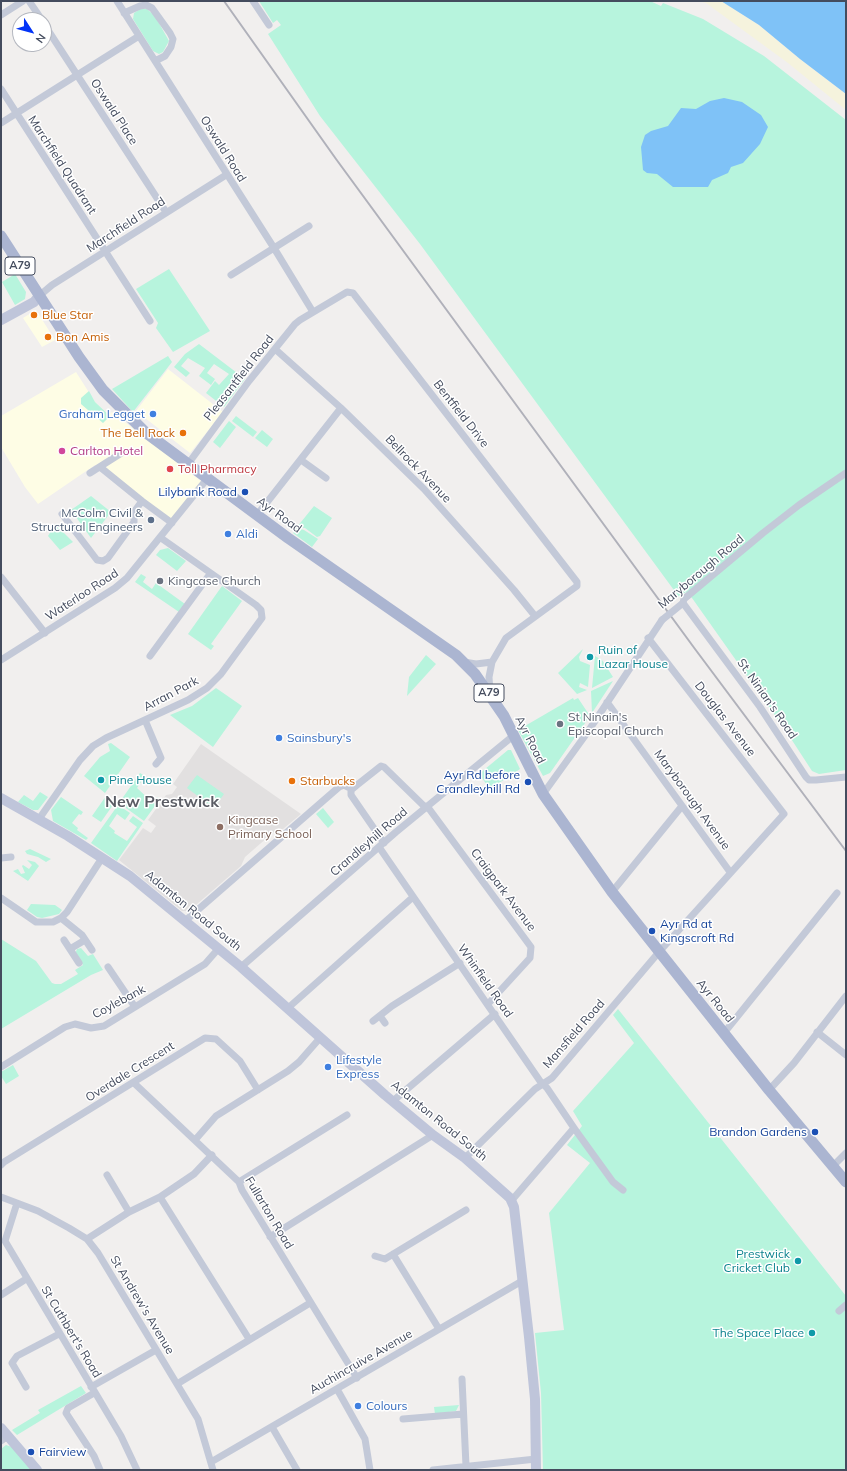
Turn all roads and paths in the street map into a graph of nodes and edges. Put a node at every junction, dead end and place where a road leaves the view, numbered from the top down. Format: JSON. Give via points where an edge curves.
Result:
{"nodes":[{"id":1,"x":23,"y":1,"type":"edge"},
{"id":2,"x":30,"y":1,"type":"edge"},
{"id":3,"x":117,"y":1,"type":"edge"},
{"id":4,"x":253,"y":1,"type":"edge"},
{"id":5,"x":37,"y":12,"type":"edge"},
{"id":6,"x":124,"y":13,"type":"junction"},
{"id":7,"x":1,"y":15,"type":"edge"},
{"id":8,"x":269,"y":25,"type":"dead end"},
{"id":9,"x":52,"y":36,"type":"edge"},
{"id":10,"x":139,"y":36,"type":"junction"},
{"id":11,"x":155,"y":61,"type":"junction"},
{"id":12,"x":77,"y":75,"type":"junction"},
{"id":13,"x":1,"y":89,"type":"edge"},
{"id":14,"x":16,"y":113,"type":"junction"},
{"id":15,"x":1,"y":123,"type":"edge"},
{"id":16,"x":226,"y":175,"type":"junction"},
{"id":17,"x":166,"y":212,"type":"junction"},
{"id":18,"x":308,"y":226,"type":"dead end"},
{"id":19,"x":1,"y":236,"type":"edge"},
{"id":20,"x":274,"y":248,"type":"junction"},
{"id":21,"x":106,"y":252,"type":"junction"},
{"id":22,"x":231,"y":275,"type":"dead end"},
{"id":23,"x":39,"y":296,"type":"junction"},
{"id":24,"x":312,"y":312,"type":"junction"},
{"id":25,"x":1,"y":320,"type":"edge"},
{"id":26,"x":150,"y":322,"type":"dead end"},
{"id":27,"x":275,"y":349,"type":"junction"},
{"id":28,"x":341,"y":408,"type":"junction"},
{"id":29,"x":123,"y":452,"type":"dead end"},
{"id":30,"x":301,"y":460,"type":"junction"},
{"id":31,"x":188,"y":464,"type":"junction"},
{"id":32,"x":100,"y":467,"type":"junction"},
{"id":33,"x":90,"y":473,"type":"dead end"},
{"id":34,"x":846,"y":473,"type":"edge"},
{"id":35,"x":326,"y":478,"type":"dead end"},
{"id":36,"x":208,"y":479,"type":"junction"},
{"id":37,"x":142,"y":501,"type":"junction"},
{"id":38,"x":62,"y":514,"type":"dead end"},
{"id":39,"x":258,"y":515,"type":"junction"},
{"id":40,"x":172,"y":523,"type":"junction"},
{"id":41,"x":161,"y":538,"type":"junction"},
{"id":42,"x":210,"y":574,"type":"junction"},
{"id":43,"x":1,"y":577,"type":"edge"},
{"id":44,"x":683,"y":603,"type":"junction"},
{"id":45,"x":535,"y":616,"type":"junction"},
{"id":46,"x":45,"y":632,"type":"junction"},
{"id":47,"x":648,"y":638,"type":"junction"},
{"id":48,"x":150,"y":656,"type":"dead end"},
{"id":49,"x":1,"y":660,"type":"edge"},
{"id":50,"x":464,"y":662,"type":"junction"},
{"id":51,"x":492,"y":662,"type":"junction"},
{"id":52,"x":490,"y":693,"type":"junction"},
{"id":53,"x":608,"y":702,"type":"junction"},
{"id":54,"x":145,"y":720,"type":"junction"},
{"id":55,"x":513,"y":736,"type":"junction"},
{"id":56,"x":156,"y":764,"type":"dead end"},
{"id":57,"x":846,"y":777,"type":"edge"},
{"id":58,"x":352,"y":789,"type":"junction"},
{"id":59,"x":543,"y":794,"type":"junction"},
{"id":60,"x":1,"y":798,"type":"edge"},
{"id":61,"x":682,"y":806,"type":"junction"},
{"id":62,"x":426,"y":807,"type":"junction"},
{"id":63,"x":784,"y":814,"type":"joint"},
{"id":64,"x":39,"y":819,"type":"junction"},
{"id":65,"x":381,"y":845,"type":"junction"},
{"id":66,"x":11,"y":857,"type":"dead end"},
{"id":67,"x":1,"y":858,"type":"edge"},
{"id":68,"x":102,"y":858,"type":"junction"},
{"id":69,"x":730,"y":872,"type":"junction"},
{"id":70,"x":612,"y":892,"type":"junction"},
{"id":71,"x":837,"y":893,"type":"dead end"},
{"id":72,"x":413,"y":897,"type":"junction"},
{"id":73,"x":1,"y":898,"type":"edge"},
{"id":74,"x":61,"y":918,"type":"junction"},
{"id":75,"x":185,"y":921,"type":"junction"},
{"id":76,"x":64,"y":940,"type":"dead end"},
{"id":77,"x":85,"y":940,"type":"junction"},
{"id":78,"x":218,"y":948,"type":"junction"},
{"id":79,"x":70,"y":949,"type":"junction"},
{"id":80,"x":92,"y":950,"type":"dead end"},
{"id":81,"x":659,"y":952,"type":"junction"},
{"id":82,"x":79,"y":963,"type":"dead end"},
{"id":83,"x":460,"y":963,"type":"junction"},
{"id":84,"x":108,"y":967,"type":"dead end"},
{"id":85,"x":241,"y":967,"type":"junction"},
{"id":86,"x":846,"y":996,"type":"edge"},
{"id":87,"x":488,"y":1004,"type":"junction"},
{"id":88,"x":135,"y":1007,"type":"junction"},
{"id":89,"x":288,"y":1008,"type":"junction"},
{"id":90,"x":495,"y":1014,"type":"junction"},
{"id":91,"x":380,"y":1016,"type":"junction"},
{"id":92,"x":372,"y":1021,"type":"dead end"},
{"id":93,"x":386,"y":1023,"type":"dead end"},
{"id":94,"x":818,"y":1032,"type":"junction"},
{"id":95,"x":724,"y":1033,"type":"junction"},
{"id":96,"x":320,"y":1038,"type":"junction"},
{"id":97,"x":846,"y":1055,"type":"edge"},
{"id":98,"x":1,"y":1067,"type":"edge"},
{"id":99,"x":134,"y":1083,"type":"junction"},
{"id":100,"x":543,"y":1084,"type":"junction"},
{"id":101,"x":258,"y":1090,"type":"junction"},
{"id":102,"x":768,"y":1090,"type":"junction"},
{"id":103,"x":393,"y":1102,"type":"junction"},
{"id":104,"x":347,"y":1115,"type":"dead end"},
{"id":105,"x":574,"y":1128,"type":"junction"},
{"id":106,"x":433,"y":1135,"type":"junction"},
{"id":107,"x":195,"y":1140,"type":"junction"},
{"id":108,"x":846,"y":1153,"type":"edge"},
{"id":109,"x":212,"y":1155,"type":"junction"},
{"id":110,"x":465,"y":1158,"type":"junction"},
{"id":111,"x":1,"y":1165,"type":"edge"},
{"id":112,"x":833,"y":1166,"type":"junction"},
{"id":113,"x":107,"y":1175,"type":"dead end"},
{"id":114,"x":239,"y":1182,"type":"junction"},
{"id":115,"x":846,"y":1182,"type":"edge"},
{"id":116,"x":623,"y":1190,"type":"dead end"},
{"id":117,"x":160,"y":1196,"type":"junction"},
{"id":118,"x":1,"y":1197,"type":"edge"},
{"id":119,"x":512,"y":1200,"type":"junction"},
{"id":120,"x":17,"y":1203,"type":"junction"},
{"id":121,"x":466,"y":1210,"type":"dead end"},
{"id":122,"x":129,"y":1212,"type":"junction"},
{"id":123,"x":270,"y":1237,"type":"junction"},
{"id":124,"x":87,"y":1240,"type":"junction"},
{"id":125,"x":393,"y":1254,"type":"junction"},
{"id":126,"x":375,"y":1256,"type":"dead end"},
{"id":127,"x":26,"y":1279,"type":"junction"},
{"id":128,"x":522,"y":1281,"type":"junction"},
{"id":129,"x":1,"y":1295,"type":"edge"},
{"id":130,"x":310,"y":1302,"type":"junction"},
{"id":131,"x":846,"y":1306,"type":"edge"},
{"id":132,"x":840,"y":1311,"type":"dead end"},
{"id":133,"x":439,"y":1329,"type":"junction"},
{"id":134,"x":59,"y":1334,"type":"junction"},
{"id":135,"x":249,"y":1339,"type":"junction"},
{"id":136,"x":156,"y":1350,"type":"junction"},
{"id":137,"x":357,"y":1378,"type":"junction"},
{"id":138,"x":462,"y":1379,"type":"dead end"},
{"id":139,"x":176,"y":1384,"type":"junction"},
{"id":140,"x":26,"y":1387,"type":"dead end"},
{"id":141,"x":337,"y":1389,"type":"junction"},
{"id":142,"x":93,"y":1390,"type":"junction"},
{"id":143,"x":463,"y":1414,"type":"junction"},
{"id":144,"x":403,"y":1419,"type":"dead end"},
{"id":145,"x":272,"y":1427,"type":"junction"},
{"id":146,"x":1,"y":1428,"type":"edge"},
{"id":147,"x":5,"y":1439,"type":"edge"},
{"id":148,"x":536,"y":1459,"type":"junction"},
{"id":149,"x":212,"y":1466,"type":"edge"},
{"id":150,"x":466,"y":1466,"type":"junction"},
{"id":151,"x":37,"y":1470,"type":"edge"},
{"id":152,"x":100,"y":1470,"type":"edge"},
{"id":153,"x":137,"y":1470,"type":"edge"},
{"id":154,"x":297,"y":1470,"type":"edge"},
{"id":155,"x":370,"y":1470,"type":"edge"},
{"id":156,"x":433,"y":1470,"type":"edge"},
{"id":157,"x":536,"y":1470,"type":"edge"}],
"edges":[{"from":1,"to":7,"type":"street"},
{"from":2,"to":5,"type":"street"},
{"from":3,"to":6,"type":"street","name":"Oswald Road"},
{"from":4,"to":8,"type":"street"},
{"from":6,"to":10,"type":"street","name":"Oswald Road"},
{"from":6,"to":11,"type":"street","via":[[146,5],[152,8],[170,33],[173,39],[171,47],[164,56]]},
{"from":9,"to":12,"type":"street","name":"Oswald Place"},
{"from":10,"to":11,"type":"street","name":"Oswald Road"},
{"from":10,"to":12,"type":"street"},
{"from":11,"to":16,"type":"street","name":"Oswald Road"},
{"from":12,"to":14,"type":"street"},
{"from":12,"to":17,"type":"street","name":"Oswald Place"},
{"from":13,"to":14,"type":"street","name":"Marchfield Quadrant"},
{"from":14,"to":15,"type":"street"},
{"from":14,"to":21,"type":"street","name":"Marchfield Quadrant"},
{"from":16,"to":17,"type":"street","name":"Marchfield Road"},
{"from":16,"to":20,"type":"street","name":"Oswald Road"},
{"from":17,"to":21,"type":"street","name":"Marchfield Road"},
{"from":18,"to":20,"type":"street"},
{"from":19,"to":23,"type":"main road","number":"A79"},
{"from":20,"to":22,"type":"street"},
{"from":20,"to":24,"type":"street","name":"Oswald Road"},
{"from":21,"to":23,"type":"street","name":"Marchfield Road","via":[[52,285]]},
{"from":21,"to":26,"type":"street","name":"Marchfield Quadrant"},
{"from":23,"to":25,"type":"street","via":[[34,302]]},
{"from":23,"to":31,"type":"main road","name":"Ayr Road","number":"A79","via":[[103,390],[145,432]]},
{"from":24,"to":27,"type":"street","name":"Pleasantfield Road","via":[[294,324]]},
{"from":24,"to":45,"type":"street","name":"Bentfield Drive","via":[[347,292],[353,293],[577,582],[577,586]]},
{"from":27,"to":28,"type":"street","name":"Bellrock Avenue"},
{"from":27,"to":31,"type":"street","name":"Pleasantfield Road","via":[[249,380]]},
{"from":28,"to":30,"type":"street"},
{"from":28,"to":45,"type":"street","name":"Bellrock Avenue","via":[[424,489]]},
{"from":29,"to":32,"type":"street"},
{"from":30,"to":35,"type":"street"},
{"from":30,"to":39,"type":"street"},
{"from":31,"to":36,"type":"main road","name":"Ayr Road","number":"A79"},
{"from":32,"to":33,"type":"street"},
{"from":32,"to":37,"type":"street"},
{"from":34,"to":44,"type":"street","name":"Maryborough Road","via":[[799,505],[684,599]]},
{"from":36,"to":39,"type":"main road","name":"Ayr Road","number":"A79"},
{"from":36,"to":40,"type":"street","name":"Waterloo Road"},
{"from":37,"to":38,"type":"street","via":[[134,512],[134,522],[108,558],[103,561],[97,560]]},
{"from":37,"to":40,"type":"street"},
{"from":39,"to":50,"type":"main road","name":"Ayr Road","number":"A79"},
{"from":40,"to":41,"type":"street","name":"Waterloo Road"},
{"from":41,"to":42,"type":"street","name":"Arran Park"},
{"from":41,"to":46,"type":"street","name":"Waterloo Road","via":[[127,578],[115,588]]},
{"from":42,"to":48,"type":"street"},
{"from":42,"to":54,"type":"street","name":"Arran Park","via":[[256,605],[261,610],[262,618],[221,674],[207,688]]},
{"from":43,"to":46,"type":"street"},
{"from":44,"to":47,"type":"street","name":"Maryborough Road","bridge":true,"via":[[662,620]]},
{"from":44,"to":57,"type":"street","name":"St. Ninian's Road","via":[[760,707],[806,777],[810,780]]},
{"from":45,"to":51,"type":"street","via":[[506,638]]},
{"from":46,"to":49,"type":"street","name":"Waterloo Road"},
{"from":47,"to":53,"type":"street","name":"Maryborough Road"},
{"from":47,"to":63,"type":"street","name":"Douglas Avenue"},
{"from":50,"to":51,"type":"street"},
{"from":50,"to":52,"type":"main road","name":"Ayr Road","number":"A79"},
{"from":51,"to":52,"type":"street"},
{"from":52,"to":55,"type":"main road","name":"Ayr Road","number":"A79"},
{"from":53,"to":59,"type":"street","name":"Maryborough Road"},
{"from":53,"to":61,"type":"street","name":"Maryborough Avenue"},
{"from":54,"to":56,"type":"street","via":[[161,758]]},
{"from":54,"to":64,"type":"street","name":"Arran Park","via":[[93,746],[80,760]]},
{"from":55,"to":59,"type":"main road","name":"Ayr Road","number":"A79"},
{"from":55,"to":62,"type":"street","name":"Crandleyhill Road"},
{"from":58,"to":62,"type":"street","name":"Craigpark Avenue","via":[[377,769],[384,767]]},
{"from":58,"to":65,"type":"street","name":"Whinfield Road","via":[[351,795]]},
{"from":58,"to":75,"type":"street","via":[[344,785],[339,787]]},
{"from":59,"to":70,"type":"main road","name":"Ayr Road","number":"A79"},
{"from":60,"to":64,"type":"street","name":"Adamton Road South"},
{"from":61,"to":69,"type":"street","name":"Maryborough Avenue"},
{"from":61,"to":70,"type":"street"},
{"from":62,"to":65,"type":"street","name":"Crandleyhill Road"},
{"from":62,"to":87,"type":"street","name":"Craigpark Avenue","via":[[531,947],[530,958]]},
{"from":63,"to":69,"type":"street","name":"Mansfield Road"},
{"from":64,"to":68,"type":"street","name":"Adamton Road South"},
{"from":65,"to":72,"type":"street","name":"Whinfield Road"},
{"from":65,"to":85,"type":"street","name":"Crandleyhill Road"},
{"from":66,"to":67,"type":"street"},
{"from":68,"to":74,"type":"street"},
{"from":68,"to":75,"type":"street","name":"Adamton Road South","via":[[130,876]]},
{"from":69,"to":81,"type":"street","name":"Mansfield Road"},
{"from":70,"to":81,"type":"main road","name":"Ayr Road","number":"A79"},
{"from":71,"to":95,"type":"street"},
{"from":72,"to":83,"type":"street","name":"Whinfield Road"},
{"from":72,"to":89,"type":"street"},
{"from":73,"to":74,"type":"street","via":[[36,922],[47,923]]},
{"from":74,"to":77,"type":"street"},
{"from":75,"to":78,"type":"street","name":"Adamton Road South"},
{"from":76,"to":79,"type":"street"},
{"from":77,"to":79,"type":"street"},
{"from":77,"to":80,"type":"street"},
{"from":78,"to":85,"type":"street","name":"Adamton Road South"},
{"from":78,"to":88,"type":"street","name":"Coylebank","via":[[205,964]]},
{"from":79,"to":82,"type":"street"},
{"from":81,"to":95,"type":"main road","name":"Ayr Road","number":"A79"},
{"from":81,"to":100,"type":"street","name":"Mansfield Road","via":[[552,1078]]},
{"from":83,"to":87,"type":"street","name":"Whinfield Road"},
{"from":83,"to":91,"type":"street"},
{"from":84,"to":88,"type":"street"},
{"from":85,"to":89,"type":"street","name":"Adamton Road South"},
{"from":86,"to":94,"type":"street"},
{"from":87,"to":90,"type":"street","name":"Whinfield Road"},
{"from":88,"to":98,"type":"street","name":"Coylebank","via":[[100,1028],[75,1024],[65,1027]]},
{"from":89,"to":96,"type":"street","name":"Adamton Road South"},
{"from":90,"to":100,"type":"street","name":"Whinfield Road"},
{"from":90,"to":103,"type":"street"},
{"from":91,"to":92,"type":"street"},
{"from":91,"to":93,"type":"street"},
{"from":94,"to":97,"type":"street"},
{"from":94,"to":102,"type":"street","via":[[794,1063]]},
{"from":95,"to":102,"type":"main road","name":"Ayr Road","number":"A79"},
{"from":96,"to":101,"type":"street","via":[[299,1062]]},
{"from":96,"to":103,"type":"street","name":"Adamton Road South"},
{"from":99,"to":101,"type":"street","name":"Overdale Crescent","via":[[205,1038],[211,1038],[216,1039],[240,1061]]},
{"from":99,"to":107,"type":"street","name":"Fullarton Road"},
{"from":99,"to":111,"type":"street","name":"Overdale Crescent"},
{"from":100,"to":105,"type":"street","name":"Whinfield Road"},
{"from":100,"to":110,"type":"street","name":"Mansfield Road"},
{"from":101,"to":107,"type":"street","via":[[216,1116]]},
{"from":102,"to":112,"type":"main road","name":"Ayr Road","number":"A79"},
{"from":103,"to":106,"type":"street","name":"Adamton Road South"},
{"from":104,"to":114,"type":"street"},
{"from":105,"to":116,"type":"street","name":"Whinfield Road","via":[[613,1182]]},
{"from":105,"to":119,"type":"street"},
{"from":106,"to":110,"type":"street","name":"Adamton Road South"},
{"from":106,"to":123,"type":"street"},
{"from":107,"to":109,"type":"street","name":"Fullarton Road"},
{"from":108,"to":112,"type":"street"},
{"from":109,"to":114,"type":"street","name":"Fullarton Road"},
{"from":109,"to":117,"type":"street","via":[[194,1174]]},
{"from":110,"to":119,"type":"street","name":"Adamton Road South"},
{"from":112,"to":115,"type":"main road","name":"Ayr Road","number":"A79"},
{"from":113,"to":122,"type":"street"},
{"from":114,"to":123,"type":"street","name":"Fullarton Road"},
{"from":117,"to":122,"type":"street"},
{"from":117,"to":135,"type":"street"},
{"from":118,"to":120,"type":"street","name":"St Andrew's Avenue"},
{"from":119,"to":128,"type":"street"},
{"from":120,"to":124,"type":"street","name":"St Andrew's Avenue","via":[[45,1215]]},
{"from":120,"to":127,"type":"street","name":"St Cuthbert's Road","via":[[5,1241]]},
{"from":121,"to":125,"type":"street"},
{"from":122,"to":124,"type":"street"},
{"from":123,"to":130,"type":"street","name":"Fullarton Road"},
{"from":124,"to":136,"type":"street","name":"St Andrew's Avenue","via":[[98,1253]]},
{"from":125,"to":126,"type":"street","via":[[385,1259]]},
{"from":125,"to":133,"type":"street"},
{"from":127,"to":129,"type":"street"},
{"from":127,"to":134,"type":"street","name":"St Cuthbert's Road"},
{"from":128,"to":133,"type":"street","name":"Auchincruive Avenue"},
{"from":128,"to":148,"type":"street","via":[[535,1399]]},
{"from":130,"to":135,"type":"street"},
{"from":130,"to":137,"type":"street","name":"Fullarton Road"},
{"from":131,"to":132,"type":"street"},
{"from":133,"to":137,"type":"street","name":"Auchincruive Avenue"},
{"from":134,"to":140,"type":"street","via":[[17,1356],[12,1363]]},
{"from":134,"to":142,"type":"street","name":"St Cuthbert's Road"},
{"from":135,"to":139,"type":"street"},
{"from":136,"to":139,"type":"street","name":"St Andrew's Avenue"},
{"from":136,"to":142,"type":"street"},
{"from":137,"to":141,"type":"street","name":"Auchincruive Avenue"},
{"from":138,"to":143,"type":"street"},
{"from":139,"to":149,"type":"street","name":"St Andrew's Avenue","via":[[198,1420]]},
{"from":141,"to":145,"type":"street","name":"Auchincruive Avenue"},
{"from":141,"to":155,"type":"street","via":[[365,1439]]},
{"from":142,"to":152,"type":"street","via":[[68,1408],[66,1413],[94,1456]]},
{"from":142,"to":153,"type":"street","name":"St Cuthbert's Road","via":[[121,1436]]},
{"from":143,"to":144,"type":"street"},
{"from":143,"to":150,"type":"street"},
{"from":145,"to":149,"type":"street","name":"Auchincruive Avenue"},
{"from":145,"to":154,"type":"street"},
{"from":146,"to":147,"type":"street"},
{"from":147,"to":151,"type":"street"},
{"from":148,"to":150,"type":"street"},
{"from":148,"to":157,"type":"street"},
{"from":150,"to":156,"type":"street"}]}
